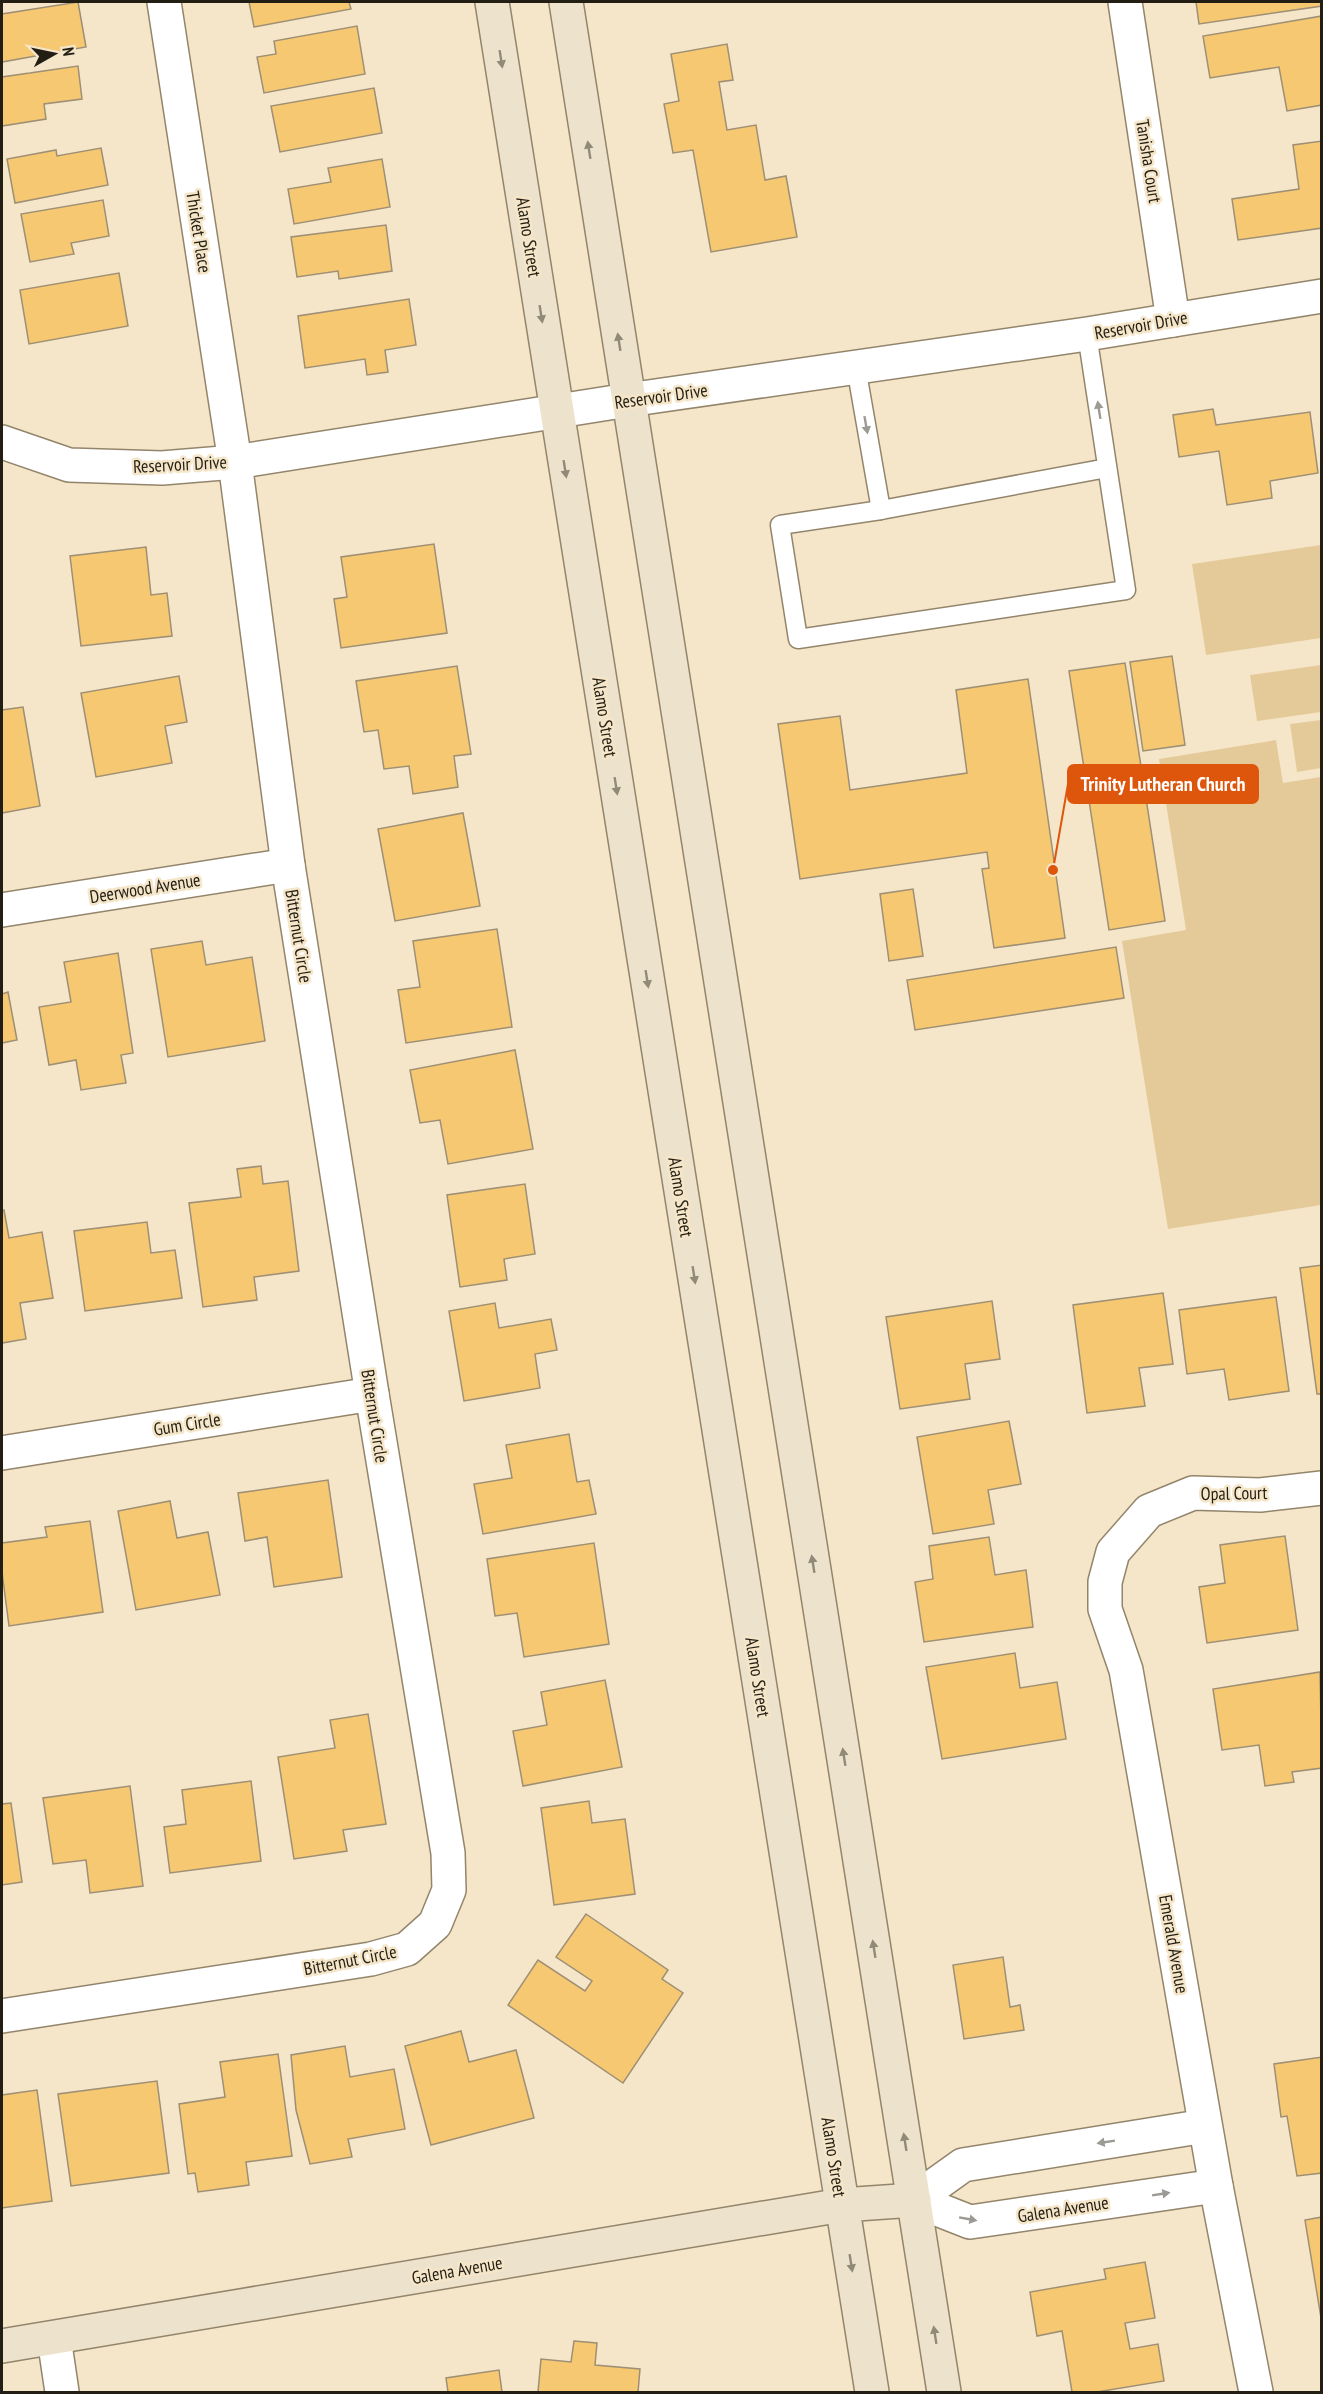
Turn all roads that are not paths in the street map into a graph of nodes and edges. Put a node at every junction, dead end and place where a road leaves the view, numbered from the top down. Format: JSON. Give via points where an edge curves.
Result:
{"nodes":[{"id":1,"x":164,"y":2,"type":"edge"},
{"id":2,"x":492,"y":2,"type":"edge"},
{"id":3,"x":566,"y":2,"type":"edge"},
{"id":4,"x":1125,"y":2,"type":"edge"},
{"id":5,"x":1322,"y":296,"type":"edge"},
{"id":6,"x":1173,"y":320,"type":"junction"},
{"id":7,"x":1087,"y":334,"type":"junction"},
{"id":8,"x":856,"y":367,"type":"junction"},
{"id":9,"x":628,"y":400,"type":"junction"},
{"id":10,"x":556,"y":411,"type":"junction"},
{"id":11,"x":2,"y":441,"type":"edge"},
{"id":12,"x":235,"y":462,"type":"junction"},
{"id":13,"x":1107,"y":468,"type":"junction"},
{"id":14,"x":881,"y":510,"type":"junction"},
{"id":15,"x":288,"y":865,"type":"junction"},
{"id":16,"x":2,"y":910,"type":"edge"},
{"id":17,"x":372,"y":1394,"type":"junction"},
{"id":18,"x":2,"y":1453,"type":"edge"},
{"id":19,"x":1322,"y":1488,"type":"edge"},
{"id":20,"x":1149,"y":1511,"type":"joint"},
{"id":21,"x":2,"y":2016,"type":"edge"},
{"id":22,"x":1205,"y":2126,"type":"junction"},
{"id":23,"x":1216,"y":2186,"type":"junction"},
{"id":24,"x":914,"y":2200,"type":"junction"},
{"id":25,"x":842,"y":2205,"type":"junction"},
{"id":26,"x":54,"y":2338,"type":"junction"},
{"id":27,"x":2,"y":2346,"type":"edge"},
{"id":28,"x":62,"y":2392,"type":"edge"},
{"id":29,"x":872,"y":2392,"type":"edge"},
{"id":30,"x":944,"y":2392,"type":"edge"},
{"id":31,"x":1256,"y":2392,"type":"edge"}],
"edges":[{"from":1,"to":12,"type":"street","name":"Thicket Place"},
{"from":2,"to":10,"type":"main road","name":"Alamo Street","one_way":true},
{"from":9,"to":3,"type":"main road","one_way":true},
{"from":4,"to":6,"type":"street","name":"Tanisha Court"},
{"from":5,"to":6,"type":"street","name":"Reservoir Drive"},
{"from":6,"to":7,"type":"street","name":"Reservoir Drive"},
{"from":7,"to":8,"type":"street","name":"Reservoir Drive"},
{"from":13,"to":7,"type":"lane","one_way":true},
{"from":8,"to":9,"type":"street","name":"Reservoir Drive"},
{"from":8,"to":14,"type":"lane","one_way":true},
{"from":9,"to":10,"type":"street","name":"Reservoir Drive"},
{"from":24,"to":9,"type":"main road","one_way":true},
{"from":10,"to":12,"type":"street","name":"Reservoir Drive"},
{"from":10,"to":25,"type":"main road","name":"Alamo Street","one_way":true},
{"from":11,"to":12,"type":"street","name":"Reservoir Drive","via":[[69,465],[162,468]]},
{"from":12,"to":15,"type":"street","name":"Bitternut Circle"},
{"from":13,"to":14,"type":"lane"},
{"from":13,"to":14,"type":"lane","via":[[1126,590],[798,639],[780,525]]},
{"from":15,"to":16,"type":"street","name":"Deerwood Avenue"},
{"from":15,"to":17,"type":"street","name":"Bitternut Circle"},
{"from":17,"to":18,"type":"street","name":"Gum Circle"},
{"from":17,"to":21,"type":"street","name":"Bitternut Circle","via":[[448,1853],[450,1890],[435,1924],[407,1949],[371,1959]]},
{"from":19,"to":20,"type":"street","name":"Opal Court","via":[[1260,1495],[1193,1493]]},
{"from":20,"to":22,"type":"street","name":"Emerald Avenue","via":[[1113,1552],[1105,1582],[1105,1609],[1126,1670]]},
{"from":22,"to":23,"type":"street","name":"Emerald Avenue"},
{"from":22,"to":24,"type":"street","one_way":true,"via":[[963,2165]]},
{"from":24,"to":23,"type":"street","name":"Galena Avenue","one_way":true,"via":[[970,2222]]},
{"from":23,"to":31,"type":"street","name":"Emerald Avenue"},
{"from":24,"to":25,"type":"main road","name":"Galena Avenue"},
{"from":30,"to":24,"type":"main road","one_way":true},
{"from":25,"to":26,"type":"main road","name":"Galena Avenue"},
{"from":25,"to":29,"type":"main road","name":"Alamo Street","one_way":true},
{"from":26,"to":27,"type":"main road","name":"Galena Avenue"},
{"from":26,"to":28,"type":"street"}]}
